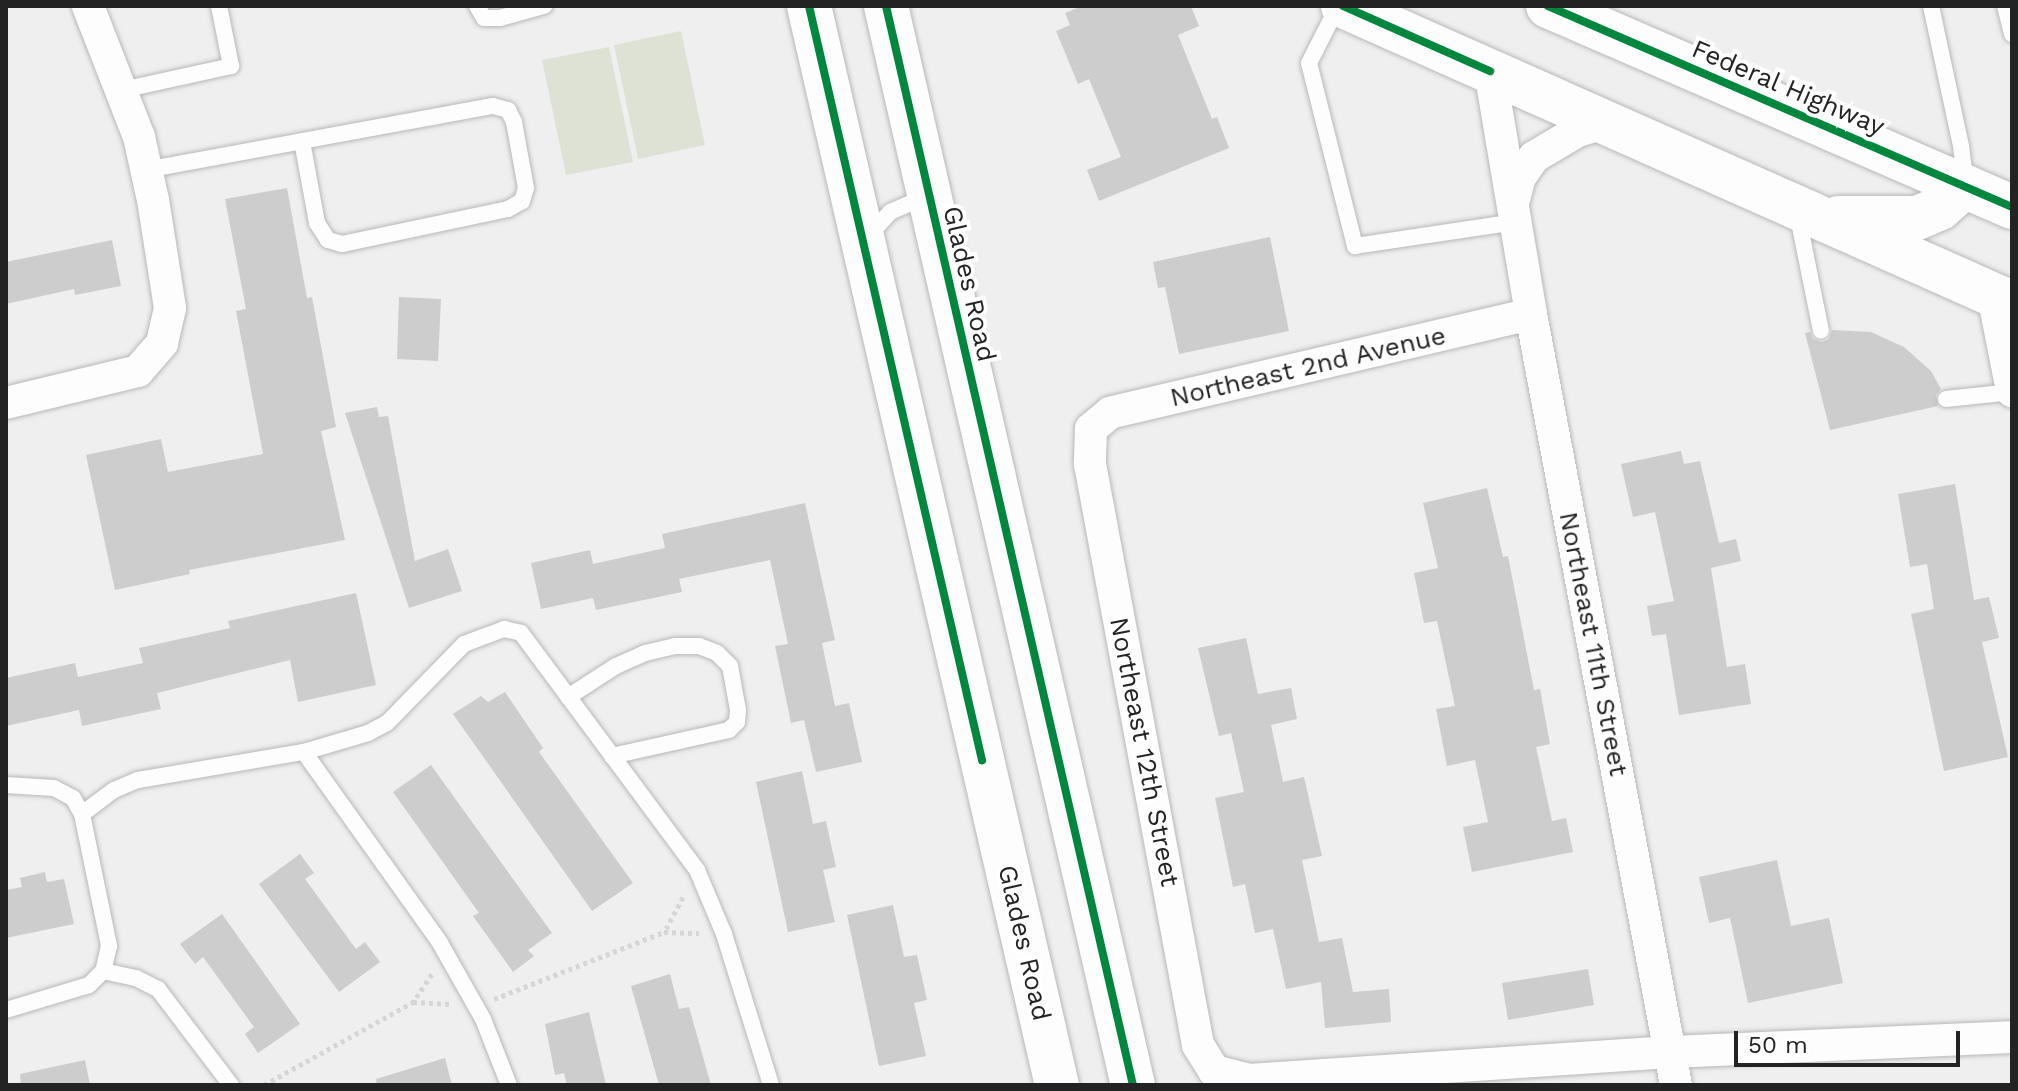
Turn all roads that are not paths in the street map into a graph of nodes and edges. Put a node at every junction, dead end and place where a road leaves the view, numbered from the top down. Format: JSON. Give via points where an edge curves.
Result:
{"nodes":[{"id":1,"x":88,"y":6,"type":"edge"},
{"id":2,"x":219,"y":6,"type":"edge"},
{"id":3,"x":477,"y":6,"type":"edge"},
{"id":4,"x":544,"y":6,"type":"edge"},
{"id":5,"x":809,"y":6,"type":"edge"},
{"id":6,"x":886,"y":6,"type":"edge"},
{"id":7,"x":1340,"y":6,"type":"edge"},
{"id":8,"x":1548,"y":6,"type":"edge"},
{"id":9,"x":1931,"y":6,"type":"edge"},
{"id":10,"x":2005,"y":6,"type":"edge"},
{"id":11,"x":2012,"y":34,"type":"edge"},
{"id":12,"x":1490,"y":71,"type":"junction"},
{"id":13,"x":122,"y":90,"type":"junction"},
{"id":14,"x":1607,"y":122,"type":"junction"},
{"id":15,"x":302,"y":141,"type":"junction"},
{"id":16,"x":146,"y":170,"type":"junction"},
{"id":17,"x":1965,"y":186,"type":"junction"},
{"id":18,"x":928,"y":195,"type":"junction"},
{"id":19,"x":2012,"y":207,"type":"edge"},
{"id":20,"x":1514,"y":212,"type":"junction"},
{"id":21,"x":1809,"y":213,"type":"junction"},
{"id":22,"x":863,"y":243,"type":"junction"},
{"id":23,"x":2006,"y":294,"type":"edge"},
{"id":24,"x":1531,"y":314,"type":"junction"},
{"id":25,"x":1821,"y":331,"type":"dead end"},
{"id":26,"x":2012,"y":392,"type":"edge"},
{"id":27,"x":1946,"y":399,"type":"dead end"},
{"id":28,"x":6,"y":403,"type":"edge"},
{"id":29,"x":1091,"y":429,"type":"joint"},
{"id":30,"x":568,"y":697,"type":"junction"},
{"id":31,"x":304,"y":752,"type":"junction"},
{"id":32,"x":612,"y":756,"type":"junction"},
{"id":33,"x":6,"y":785,"type":"edge"},
{"id":34,"x":82,"y":814,"type":"junction"},
{"id":35,"x":103,"y":971,"type":"junction"},
{"id":36,"x":6,"y":1010,"type":"edge"},
{"id":37,"x":2012,"y":1037,"type":"edge"},
{"id":38,"x":1670,"y":1052,"type":"junction"},
{"id":39,"x":231,"y":1085,"type":"edge"},
{"id":40,"x":509,"y":1085,"type":"edge"},
{"id":41,"x":771,"y":1085,"type":"edge"},
{"id":42,"x":1057,"y":1085,"type":"edge"},
{"id":43,"x":1133,"y":1085,"type":"edge"},
{"id":44,"x":1676,"y":1085,"type":"edge"}],
"edges":[{"from":1,"to":13,"type":"street"},
{"from":2,"to":13,"type":"lane","via":[[231,66]]},
{"from":3,"to":4,"type":"lane","via":[[484,18]]},
{"from":5,"to":22,"type":"main road","name":"Glades Road"},
{"from":6,"to":18,"type":"main road","name":"Glades Road"},
{"from":7,"to":12,"type":"main road"},
{"from":7,"to":20,"type":"lane","via":[[1309,63],[1355,246]]},
{"from":8,"to":17,"type":"main road","name":"Federal Highway"},
{"from":9,"to":17,"type":"lane"},
{"from":10,"to":11,"type":"lane"},
{"from":12,"to":14,"type":"main road"},
{"from":12,"to":20,"type":"street","name":"Northeast 11th Street"},
{"from":13,"to":16,"type":"street"},
{"from":14,"to":20,"type":"street","via":[[1578,131],[1534,157],[1520,177]]},
{"from":14,"to":21,"type":"main road"},
{"from":15,"to":15,"type":"lane","via":[[317,223],[328,240],[342,244],[508,209],[522,201],[526,188],[514,122],[508,110],[493,106]]},
{"from":15,"to":16,"type":"lane"},
{"from":16,"to":28,"type":"street","via":[[170,308],[162,343],[138,371]]},
{"from":17,"to":19,"type":"main road","name":"Federal Highway"},
{"from":17,"to":21,"type":"main road","via":[[1940,208],[1917,218]]},
{"from":18,"to":22,"type":"lane","via":[[890,212]]},
{"from":18,"to":43,"type":"main road","name":"Glades Road"},
{"from":20,"to":24,"type":"street","name":"Northeast 11th Street"},
{"from":21,"to":23,"type":"main road"},
{"from":21,"to":25,"type":"lane"},
{"from":22,"to":42,"type":"main road","name":"Glades Road"},
{"from":23,"to":26,"type":"street"},
{"from":24,"to":29,"type":"street","name":"Northeast 2nd Avenue","via":[[1110,413]]},
{"from":24,"to":38,"type":"street","name":"Northeast 11th Street"},
{"from":26,"to":27,"type":"lane"},
{"from":29,"to":38,"type":"street","name":"Northeast 12th Street","via":[[1090,464],[1198,1045],[1214,1071],[1249,1080]]},
{"from":30,"to":31,"type":"lane","via":[[521,633],[504,629],[464,644],[387,723],[334,746]]},
{"from":30,"to":32,"type":"lane"},
{"from":30,"to":32,"type":"lane","via":[[616,666],[675,646],[699,646],[730,666],[738,710],[737,722],[729,730]]},
{"from":31,"to":34,"type":"lane","via":[[138,780]]},
{"from":31,"to":40,"type":"lane","via":[[446,954],[476,1006]]},
{"from":32,"to":41,"type":"lane","via":[[697,870],[724,934]]},
{"from":33,"to":34,"type":"lane","via":[[54,788],[73,798]]},
{"from":34,"to":35,"type":"lane","via":[[109,946]]},
{"from":35,"to":36,"type":"lane","via":[[89,985]]},
{"from":35,"to":39,"type":"lane","via":[[158,989]]},
{"from":37,"to":38,"type":"street"},
{"from":38,"to":44,"type":"street","name":"Northeast 11th Street"}]}
